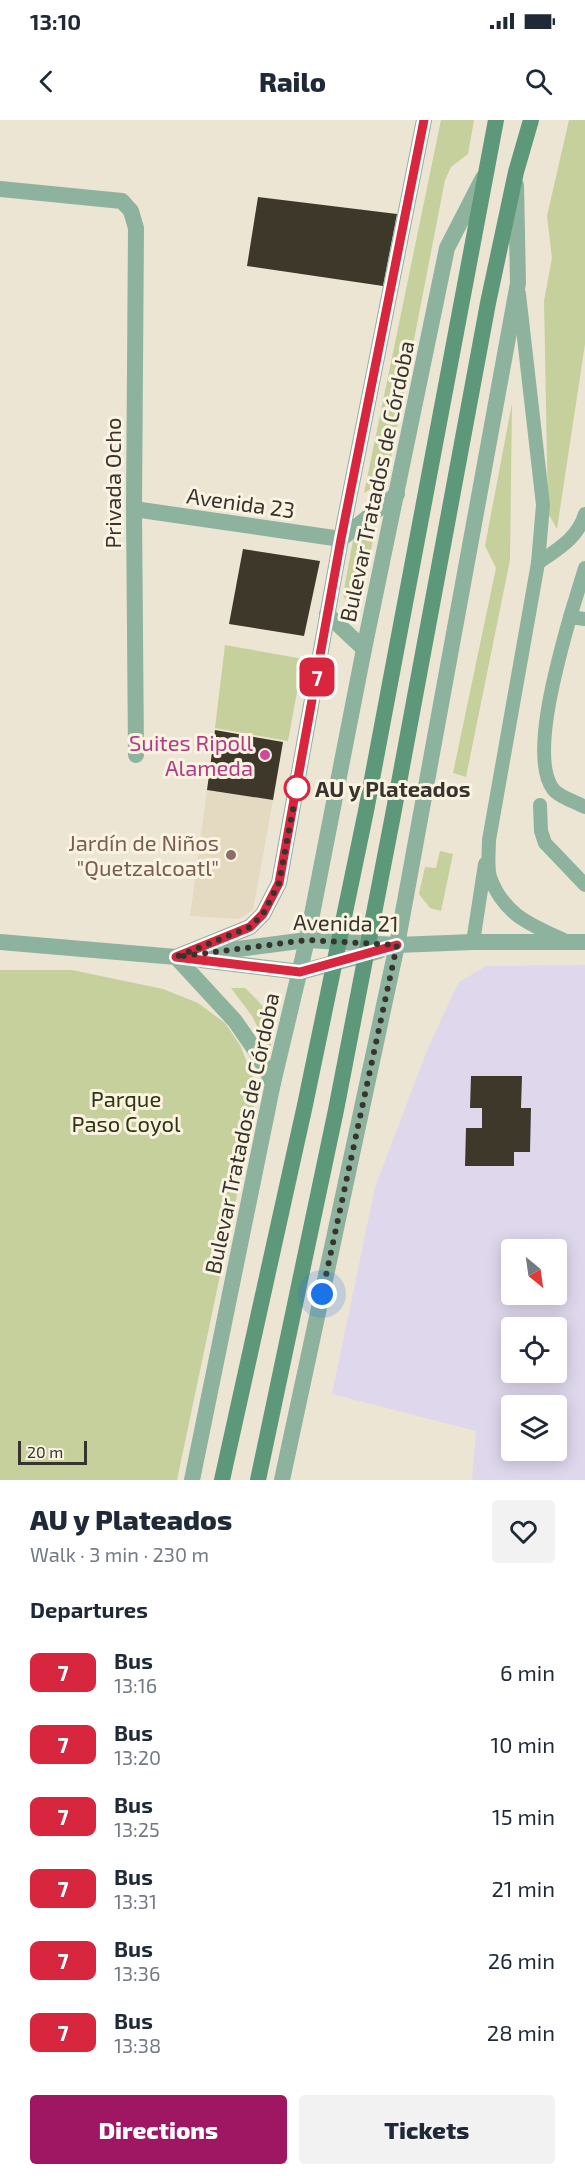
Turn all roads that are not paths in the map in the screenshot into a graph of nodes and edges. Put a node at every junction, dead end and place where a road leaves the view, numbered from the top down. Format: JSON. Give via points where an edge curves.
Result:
{"nodes":[{"id":1,"x":424,"y":120,"type":"edge"},
{"id":2,"x":496,"y":120,"type":"edge"},
{"id":3,"x":531,"y":120,"type":"edge"},
{"id":4,"x":487,"y":170,"type":"junction"},
{"id":5,"x":516,"y":172,"type":"junction"},
{"id":6,"x":0,"y":189,"type":"edge"},
{"id":7,"x":518,"y":283,"type":"junction"},
{"id":8,"x":396,"y":494,"type":"junction"},
{"id":9,"x":134,"y":509,"type":"junction"},
{"id":10,"x":585,"y":514,"type":"edge"},
{"id":11,"x":341,"y":539,"type":"junction"},
{"id":12,"x":538,"y":563,"type":"junction"},
{"id":13,"x":585,"y":568,"type":"edge"},
{"id":14,"x":327,"y":614,"type":"junction"},
{"id":15,"x":570,"y":617,"type":"junction"},
{"id":16,"x":585,"y":619,"type":"edge"},
{"id":17,"x":364,"y":650,"type":"junction"},
{"id":18,"x":136,"y":755,"type":"dead end"},
{"id":19,"x":540,"y":805,"type":"dead end"},
{"id":20,"x":585,"y":807,"type":"edge"},
{"id":21,"x":489,"y":840,"type":"junction"},
{"id":22,"x":585,"y":885,"type":"edge"},
{"id":23,"x":307,"y":940,"type":"junction"},
{"id":24,"x":0,"y":942,"type":"edge"},
{"id":25,"x":473,"y":942,"type":"junction"},
{"id":26,"x":567,"y":942,"type":"junction"},
{"id":27,"x":585,"y":942,"type":"edge"},
{"id":28,"x":397,"y":945,"type":"junction"},
{"id":29,"x":176,"y":957,"type":"junction"},
{"id":30,"x":300,"y":972,"type":"junction"},
{"id":31,"x":273,"y":1083,"type":"junction"},
{"id":32,"x":192,"y":1480,"type":"edge"},
{"id":33,"x":222,"y":1480,"type":"edge"},
{"id":34,"x":258,"y":1480,"type":"edge"},
{"id":35,"x":282,"y":1480,"type":"edge"}],
"edges":[{"from":1,"to":11,"type":"street"},
{"from":2,"to":4,"type":"main road","name":"Bulevar Tratados de Córdoba"},
{"from":3,"to":5,"type":"main road"},
{"from":4,"to":8,"type":"street","name":"Bulevar Tratados de Córdoba","via":[[447,248]]},
{"from":4,"to":33,"type":"main road","name":"Bulevar Tratados de Córdoba","via":[[366,811]]},
{"from":5,"to":7,"type":"street"},
{"from":5,"to":34,"type":"main road","via":[[336,1110]]},
{"from":6,"to":9,"type":"street","name":"Privada Ocho","via":[[122,201],[131,211],[136,228]]},
{"from":7,"to":12,"type":"lane","via":[[543,505]]},
{"from":7,"to":28,"type":"street"},
{"from":8,"to":11,"type":"street"},
{"from":8,"to":17,"type":"street","name":"Bulevar Tratados de Córdoba"},
{"from":9,"to":11,"type":"street","name":"Avenida 23"},
{"from":9,"to":18,"type":"street","name":"Privada Ocho"},
{"from":10,"to":12,"type":"lane","via":[[570,541]]},
{"from":11,"to":14,"type":"street"},
{"from":12,"to":21,"type":"lane"},
{"from":13,"to":15,"type":"lane"},
{"from":14,"to":17,"type":"street"},
{"from":14,"to":29,"type":"street","via":[[279,883],[263,914],[250,927]]},
{"from":15,"to":16,"type":"lane"},
{"from":15,"to":20,"type":"lane","via":[[545,731],[545,772],[554,790]]},
{"from":17,"to":23,"type":"street","name":"Bulevar Tratados de Córdoba"},
{"from":19,"to":22,"type":"lane","via":[[545,843]]},
{"from":21,"to":25,"type":"lane"},
{"from":21,"to":26,"type":"lane","via":[[489,875],[503,901],[519,919]]},
{"from":23,"to":28,"type":"street","name":"Avenida 21"},
{"from":23,"to":29,"type":"street","name":"Avenida 21"},
{"from":23,"to":30,"type":"street","name":"Bulevar Tratados de Córdoba"},
{"from":24,"to":29,"type":"street","name":"Avenida 21"},
{"from":25,"to":26,"type":"street","name":"Avenida 21"},
{"from":25,"to":28,"type":"street","name":"Avenida 21"},
{"from":26,"to":27,"type":"street","name":"Avenida 21"},
{"from":28,"to":30,"type":"street"},
{"from":28,"to":35,"type":"street"},
{"from":29,"to":30,"type":"street"},
{"from":29,"to":31,"type":"street","via":[[235,1021]]},
{"from":30,"to":31,"type":"street","name":"Bulevar Tratados de Córdoba"},
{"from":31,"to":32,"type":"street","name":"Bulevar Tratados de Córdoba"}]}
